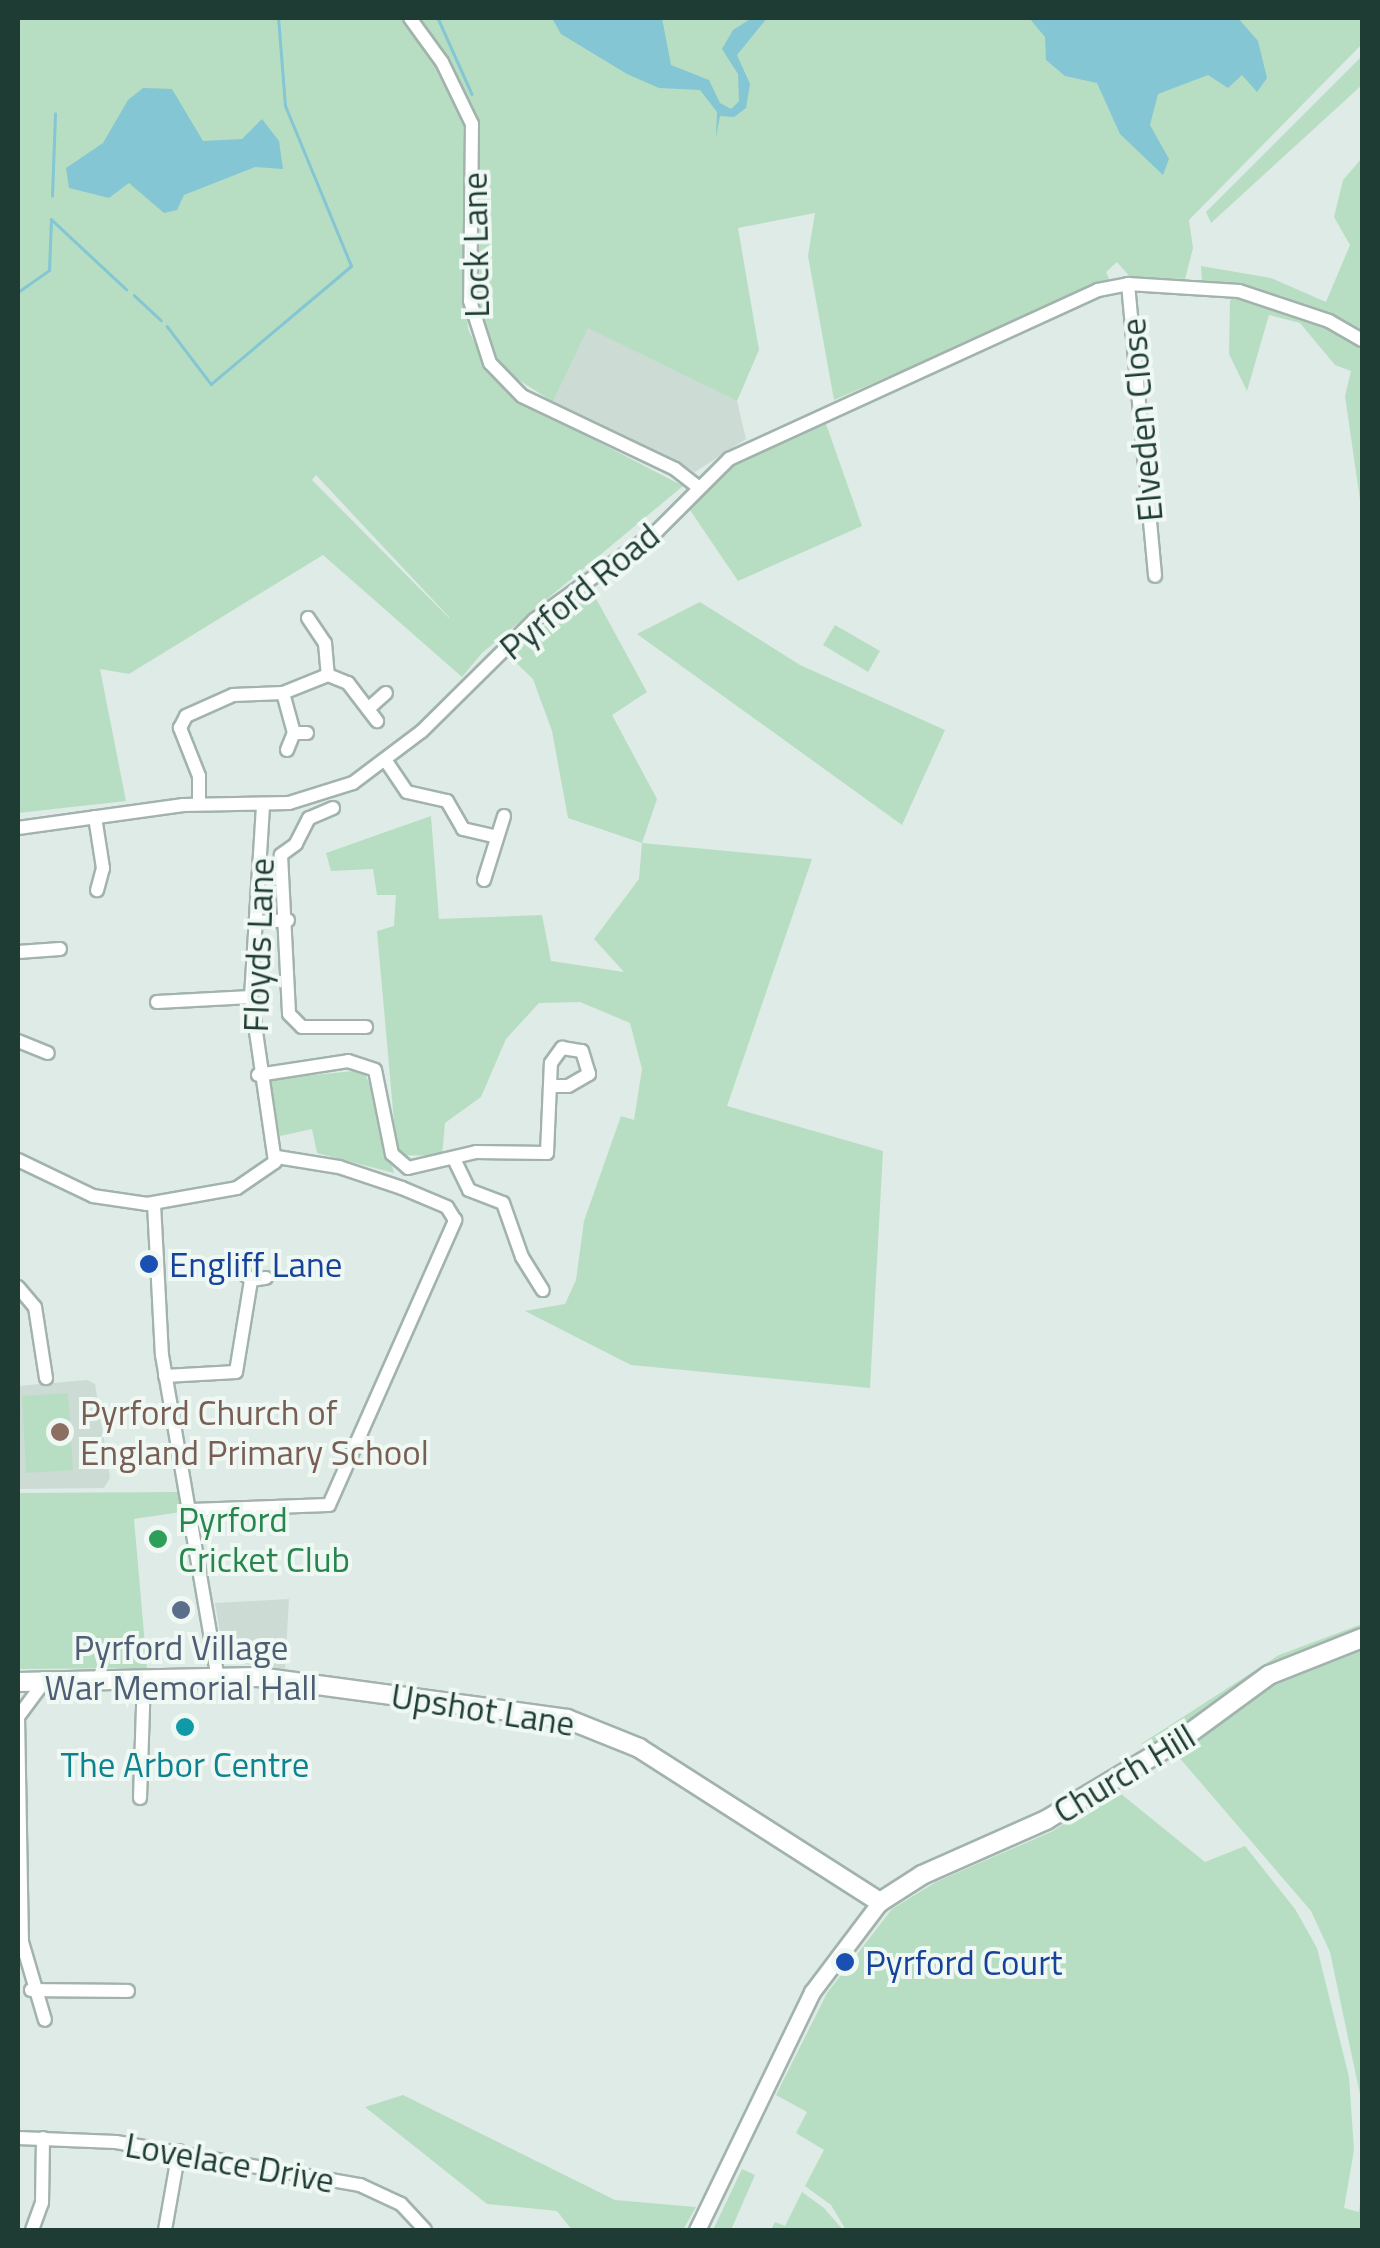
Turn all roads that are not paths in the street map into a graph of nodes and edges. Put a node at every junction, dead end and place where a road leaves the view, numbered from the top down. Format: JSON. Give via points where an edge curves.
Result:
{"nodes":[{"id":1,"x":410,"y":18,"type":"edge"},
{"id":2,"x":1128,"y":284,"type":"junction"},
{"id":3,"x":1362,"y":340,"type":"edge"},
{"id":4,"x":697,"y":486,"type":"junction"},
{"id":5,"x":1156,"y":576,"type":"dead end"},
{"id":6,"x":315,"y":622,"type":"dead end"},
{"id":7,"x":328,"y":675,"type":"junction"},
{"id":8,"x":386,"y":693,"type":"dead end"},
{"id":9,"x":283,"y":694,"type":"junction"},
{"id":10,"x":287,"y":750,"type":"dead end"},
{"id":11,"x":386,"y":761,"type":"junction"},
{"id":12,"x":198,"y":804,"type":"junction"},
{"id":13,"x":264,"y":804,"type":"junction"},
{"id":14,"x":333,"y":808,"type":"dead end"},
{"id":15,"x":504,"y":816,"type":"dead end"},
{"id":16,"x":96,"y":817,"type":"junction"},
{"id":17,"x":18,"y":828,"type":"edge"},
{"id":18,"x":497,"y":837,"type":"junction"},
{"id":19,"x":484,"y":880,"type":"dead end"},
{"id":20,"x":97,"y":890,"type":"dead end"},
{"id":21,"x":288,"y":920,"type":"junction"},
{"id":22,"x":255,"y":922,"type":"junction"},
{"id":23,"x":60,"y":949,"type":"dead end"},
{"id":24,"x":18,"y":952,"type":"edge"},
{"id":25,"x":251,"y":997,"type":"junction"},
{"id":26,"x":157,"y":1002,"type":"dead end"},
{"id":27,"x":366,"y":1027,"type":"dead end"},
{"id":28,"x":18,"y":1041,"type":"edge"},
{"id":29,"x":48,"y":1053,"type":"dead end"},
{"id":30,"x":258,"y":1075,"type":"junction"},
{"id":31,"x":551,"y":1086,"type":"dead end"},
{"id":32,"x":276,"y":1150,"type":"junction"},
{"id":33,"x":18,"y":1160,"type":"edge"},
{"id":34,"x":456,"y":1161,"type":"junction"},
{"id":35,"x":154,"y":1204,"type":"junction"},
{"id":36,"x":240,"y":1270,"type":"dead end"},
{"id":37,"x":266,"y":1278,"type":"dead end"},
{"id":38,"x":251,"y":1280,"type":"junction"},
{"id":39,"x":18,"y":1286,"type":"edge"},
{"id":40,"x":543,"y":1290,"type":"dead end"},
{"id":41,"x":42,"y":1369,"type":"dead end"},
{"id":42,"x":165,"y":1376,"type":"junction"},
{"id":43,"x":191,"y":1510,"type":"junction"},
{"id":44,"x":1362,"y":1638,"type":"edge"},
{"id":45,"x":218,"y":1675,"type":"junction"},
{"id":46,"x":144,"y":1679,"type":"junction"},
{"id":47,"x":18,"y":1682,"type":"edge"},
{"id":48,"x":44,"y":1682,"type":"junction"},
{"id":49,"x":18,"y":1716,"type":"edge"},
{"id":50,"x":140,"y":1798,"type":"dead end"},
{"id":51,"x":880,"y":1902,"type":"junction"},
{"id":52,"x":31,"y":1990,"type":"junction"},
{"id":53,"x":128,"y":1991,"type":"dead end"},
{"id":54,"x":45,"y":2020,"type":"dead end"},
{"id":55,"x":18,"y":2138,"type":"edge"},
{"id":56,"x":43,"y":2138,"type":"junction"},
{"id":57,"x":179,"y":2151,"type":"junction"},
{"id":58,"x":32,"y":2230,"type":"edge"},
{"id":59,"x":165,"y":2230,"type":"edge"},
{"id":60,"x":425,"y":2230,"type":"edge"},
{"id":61,"x":698,"y":2230,"type":"edge"}],
"edges":[{"from":1,"to":4,"type":"street","name":"Lock Lane","via":[[442,62],[472,124],[470,301],[490,364],[522,396],[674,468]]},
{"from":2,"to":3,"type":"street","via":[[1256,295]]},
{"from":2,"to":4,"type":"street","name":"Pyrford Road","via":[[1098,290],[737,455]]},
{"from":2,"to":5,"type":"street","name":"Elveden Close","via":[[1161,556]]},
{"from":4,"to":11,"type":"street","name":"Pyrford Road","via":[[640,546],[522,630]]},
{"from":6,"to":7,"type":"street","via":[[329,657]]},
{"from":7,"to":8,"type":"street","via":[[348,683],[372,715]]},
{"from":7,"to":9,"type":"street"},
{"from":9,"to":10,"type":"street","via":[[300,733]]},
{"from":9,"to":12,"type":"street","via":[[233,696],[182,721],[199,776]]},
{"from":11,"to":13,"type":"street","name":"Pyrford Road","via":[[326,793]]},
{"from":11,"to":18,"type":"street","via":[[407,792],[447,802],[463,829]]},
{"from":12,"to":13,"type":"street","name":"Pyrford Road"},
{"from":12,"to":16,"type":"street","name":"Pyrford Road"},
{"from":13,"to":22,"type":"street","name":"Floyds Lane"},
{"from":14,"to":21,"type":"street","via":[[309,818],[296,844],[282,852]]},
{"from":15,"to":18,"type":"street"},
{"from":16,"to":17,"type":"street","name":"Pyrford Road"},
{"from":16,"to":20,"type":"street","via":[[102,868]]},
{"from":18,"to":19,"type":"street"},
{"from":21,"to":22,"type":"street"},
{"from":21,"to":27,"type":"street","via":[[291,1022]]},
{"from":22,"to":25,"type":"street","name":"Floyds Lane"},
{"from":23,"to":24,"type":"street"},
{"from":25,"to":26,"type":"street"},
{"from":25,"to":30,"type":"street","name":"Floyds Lane"},
{"from":28,"to":29,"type":"street"},
{"from":30,"to":32,"type":"street","name":"Floyds Lane"},
{"from":30,"to":34,"type":"street","via":[[364,1064],[382,1086],[398,1162],[408,1168]]},
{"from":31,"to":34,"type":"street","via":[[548,1153],[476,1152]]},
{"from":32,"to":35,"type":"street","via":[[265,1173],[237,1188]]},
{"from":32,"to":43,"type":"street","via":[[356,1172],[454,1212],[448,1238],[329,1505]]},
{"from":33,"to":35,"type":"street","via":[[93,1196]]},
{"from":34,"to":40,"type":"street","via":[[469,1190],[503,1203],[522,1257]]},
{"from":35,"to":42,"type":"street"},
{"from":36,"to":38,"type":"street"},
{"from":37,"to":38,"type":"street"},
{"from":38,"to":42,"type":"street","via":[[236,1372]]},
{"from":39,"to":41,"type":"street","via":[[36,1307]]},
{"from":42,"to":43,"type":"street"},
{"from":43,"to":45,"type":"street"},
{"from":44,"to":51,"type":"main road","name":"Church Hill","via":[[1269,1674],[1184,1738],[1046,1820],[922,1875]]},
{"from":45,"to":46,"type":"main road","name":"Upshot Lane"},
{"from":45,"to":51,"type":"main road","name":"Upshot Lane","via":[[542,1714],[592,1727],[639,1748]]},
{"from":46,"to":48,"type":"main road","name":"Upshot Lane"},
{"from":46,"to":50,"type":"street"},
{"from":47,"to":48,"type":"main road","name":"Upshot Lane"},
{"from":48,"to":49,"type":"street"},
{"from":49,"to":52,"type":"street","via":[[22,1942]]},
{"from":51,"to":61,"type":"street","via":[[812,1992]]},
{"from":52,"to":53,"type":"street"},
{"from":52,"to":54,"type":"street"},
{"from":55,"to":56,"type":"street","name":"Lovelace Drive"},
{"from":56,"to":57,"type":"street","name":"Lovelace Drive"},
{"from":56,"to":58,"type":"street","via":[[42,2202]]},
{"from":57,"to":59,"type":"street"},
{"from":57,"to":60,"type":"street","name":"Lovelace Drive","via":[[360,2184],[401,2204]]}]}
